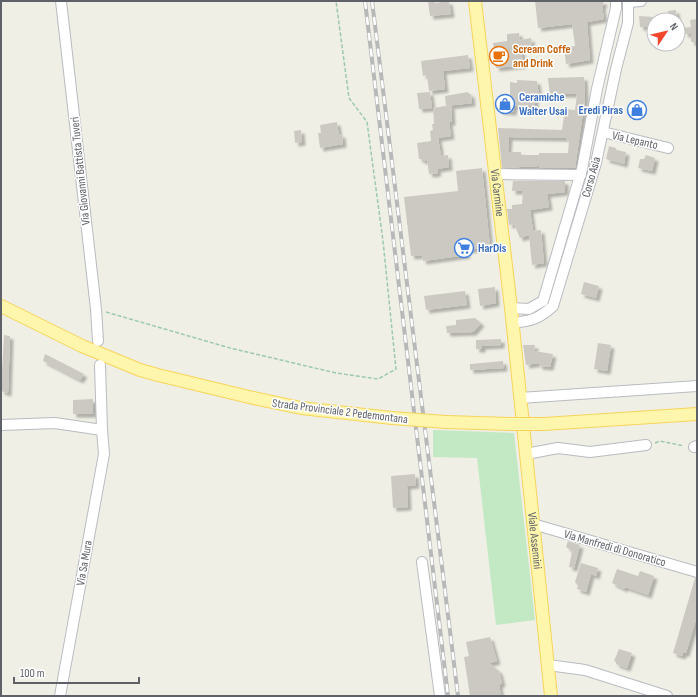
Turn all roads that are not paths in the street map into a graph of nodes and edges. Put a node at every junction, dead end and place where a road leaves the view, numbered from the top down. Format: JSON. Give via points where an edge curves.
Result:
{"nodes":[{"id":1,"x":61,"y":1,"type":"edge"},
{"id":2,"x":475,"y":1,"type":"edge"},
{"id":3,"x":616,"y":1,"type":"edge"},
{"id":4,"x":641,"y":1,"type":"edge"},
{"id":5,"x":628,"y":2,"type":"edge"},
{"id":6,"x":603,"y":65,"type":"junction"},
{"id":7,"x":616,"y":69,"type":"junction"},
{"id":8,"x":603,"y":132,"type":"junction"},
{"id":9,"x":668,"y":148,"type":"dead end"},
{"id":10,"x":495,"y":174,"type":"junction"},
{"id":11,"x":581,"y":175,"type":"junction"},
{"id":12,"x":1,"y":306,"type":"edge"},
{"id":13,"x":511,"y":308,"type":"junction"},
{"id":14,"x":512,"y":323,"type":"junction"},
{"id":15,"x":98,"y":341,"type":"dead end"},
{"id":16,"x":100,"y":365,"type":"dead end"},
{"id":17,"x":519,"y":385,"type":"joint"},
{"id":18,"x":697,"y":386,"type":"edge"},
{"id":19,"x":520,"y":398,"type":"junction"},
{"id":20,"x":697,"y":414,"type":"edge"},
{"id":21,"x":1,"y":425,"type":"edge"},
{"id":22,"x":102,"y":430,"type":"junction"},
{"id":23,"x":646,"y":445,"type":"road end"},
{"id":24,"x":526,"y":454,"type":"junction"},
{"id":25,"x":533,"y":524,"type":"junction"},
{"id":26,"x":422,"y":562,"type":"dead end"},
{"id":27,"x":697,"y":572,"type":"edge"},
{"id":28,"x":548,"y":665,"type":"junction"},
{"id":29,"x":60,"y":696,"type":"edge"},
{"id":30,"x":440,"y":696,"type":"edge"},
{"id":31,"x":551,"y":696,"type":"edge"},
{"id":32,"x":667,"y":696,"type":"edge"}],
"edges":[{"from":1,"to":15,"type":"street","name":"Via Giovanni Battista Tuveri"},
{"from":2,"to":10,"type":"main road","name":"Via Carmine"},
{"from":3,"to":6,"type":"street","name":"Corso Asia"},
{"from":4,"to":5,"type":"street"},
{"from":5,"to":7,"type":"street","name":"Corso Asia","via":[[628,23]]},
{"from":6,"to":7,"type":"street"},
{"from":6,"to":11,"type":"street","name":"Corso Asia"},
{"from":7,"to":8,"type":"street","name":"Corso Asia"},
{"from":8,"to":9,"type":"street","name":"Via Lepanto"},
{"from":8,"to":14,"type":"street","name":"Corso Asia","via":[[553,306],[541,317]]},
{"from":10,"to":11,"type":"street"},
{"from":10,"to":13,"type":"main road","name":"Via Carmine"},
{"from":11,"to":13,"type":"street","name":"Corso Asia","via":[[543,301],[529,309]]},
{"from":12,"to":20,"type":"main road","name":"Strada Provinciale 2 Pedemontana","bridge":true,"via":[[82,346],[140,370],[249,398],[301,408],[392,418],[510,424]]},
{"from":13,"to":14,"type":"main road","name":"Via Carmine"},
{"from":14,"to":17,"type":"main road","name":"Via Carmine"},
{"from":16,"to":22,"type":"street","name":"Via Sa Mura"},
{"from":17,"to":19,"type":"main road","name":"Viale Assemini"},
{"from":18,"to":19,"type":"street"},
{"from":19,"to":24,"type":"main road","name":"Viale Assemini"},
{"from":21,"to":22,"type":"street","via":[[55,423]]},
{"from":22,"to":29,"type":"street","name":"Via Sa Mura","via":[[104,454]]},
{"from":23,"to":24,"type":"street","via":[[590,452],[558,448]]},
{"from":24,"to":25,"type":"main road","name":"Viale Assemini"},
{"from":25,"to":27,"type":"street","name":"Via Manfredi di Donoratico"},
{"from":25,"to":28,"type":"main road","name":"Viale Assemini"},
{"from":26,"to":30,"type":"street"},
{"from":28,"to":31,"type":"main road","name":"Viale Assemini"},
{"from":28,"to":32,"type":"street","via":[[585,670]]}]}
